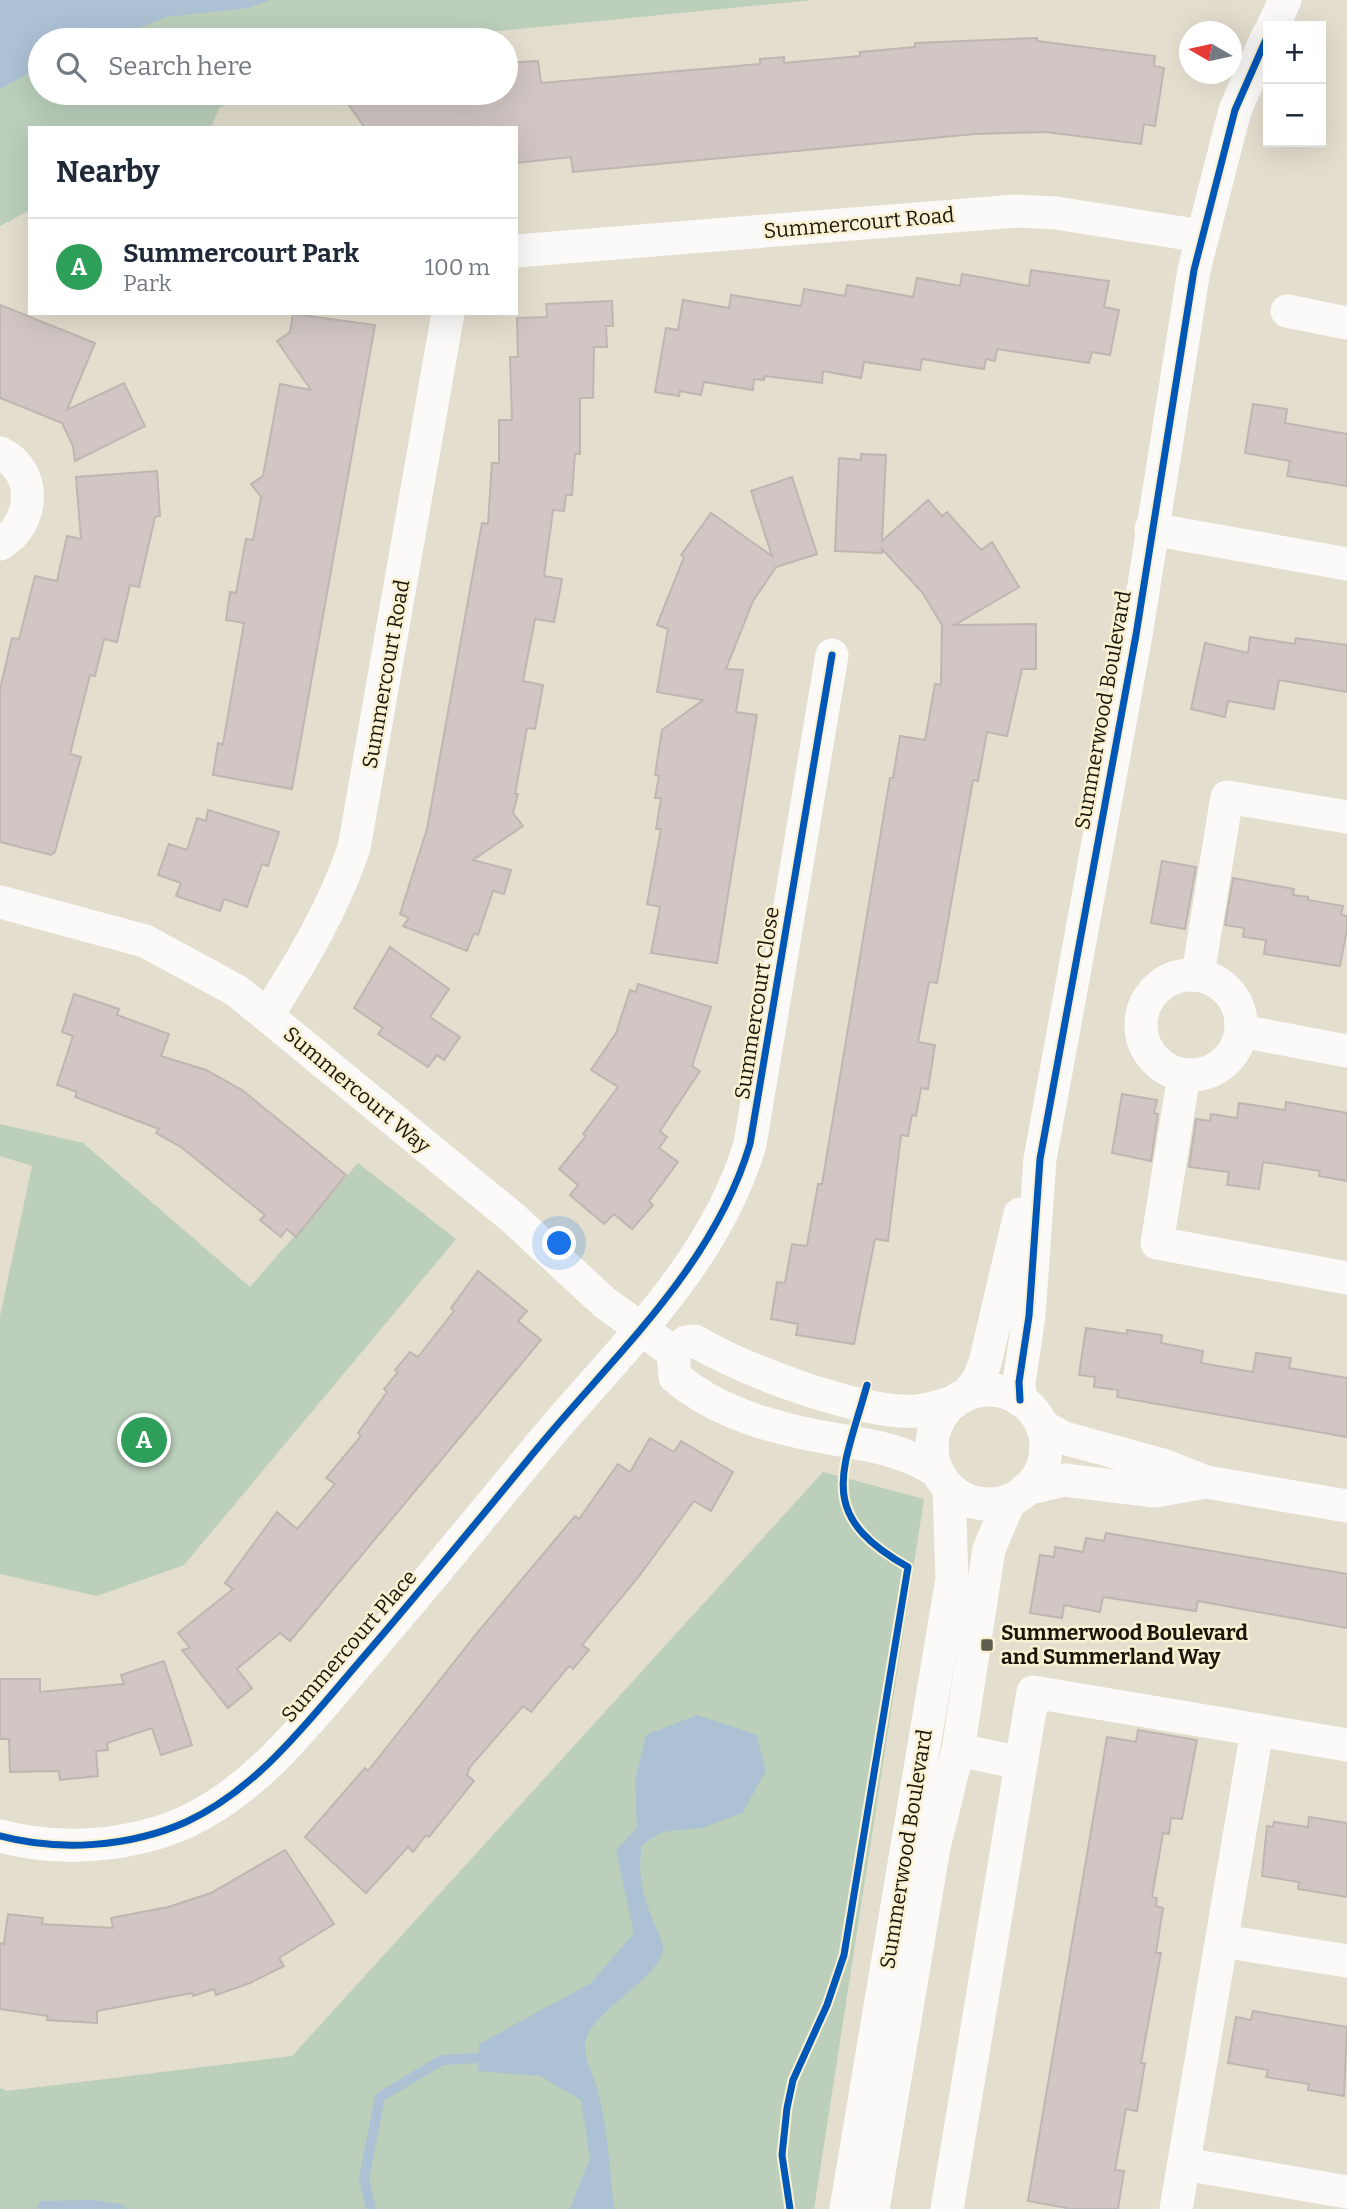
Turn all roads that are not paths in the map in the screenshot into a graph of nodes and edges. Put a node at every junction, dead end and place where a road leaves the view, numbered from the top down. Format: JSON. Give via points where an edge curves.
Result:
{"nodes":[{"id":1,"x":1285,"y":0,"type":"edge"},
{"id":2,"x":1275,"y":21,"type":"edge"},
{"id":3,"x":1263,"y":47,"type":"edge"},
{"id":4,"x":1201,"y":236,"type":"junction"},
{"id":5,"x":518,"y":251,"type":"edge"},
{"id":6,"x":1287,"y":312,"type":"dead end"},
{"id":7,"x":448,"y":315,"type":"edge"},
{"id":8,"x":1347,"y":323,"type":"edge"},
{"id":9,"x":0,"y":453,"type":"edge"},
{"id":10,"x":1151,"y":529,"type":"junction"},
{"id":11,"x":0,"y":544,"type":"edge"},
{"id":12,"x":1347,"y":565,"type":"edge"},
{"id":13,"x":832,"y":654,"type":"dead end"},
{"id":14,"x":1347,"y":817,"type":"edge"},
{"id":15,"x":0,"y":902,"type":"edge"},
{"id":16,"x":1198,"y":974,"type":"junction"},
{"id":17,"x":268,"y":1014,"type":"junction"},
{"id":18,"x":1241,"y":1031,"type":"junction"},
{"id":19,"x":1347,"y":1051,"type":"edge"},
{"id":20,"x":1184,"y":1075,"type":"junction"},
{"id":21,"x":1040,"y":1158,"type":"junction"},
{"id":22,"x":1347,"y":1278,"type":"edge"},
{"id":23,"x":642,"y":1329,"type":"junction"},
{"id":24,"x":673,"y":1352,"type":"junction"},
{"id":25,"x":961,"y":1397,"type":"junction"},
{"id":26,"x":1020,"y":1400,"type":"junction"},
{"id":27,"x":1045,"y":1427,"type":"junction"},
{"id":28,"x":944,"y":1480,"type":"junction"},
{"id":29,"x":1206,"y":1482,"type":"junction"},
{"id":30,"x":1018,"y":1495,"type":"junction"},
{"id":31,"x":1347,"y":1506,"type":"edge"},
{"id":32,"x":1257,"y":1731,"type":"junction"},
{"id":33,"x":1347,"y":1745,"type":"edge"},
{"id":34,"x":958,"y":1750,"type":"junction"},
{"id":35,"x":1021,"y":1763,"type":"junction"},
{"id":36,"x":0,"y":1836,"type":"edge"},
{"id":37,"x":1222,"y":1941,"type":"junction"},
{"id":38,"x":1347,"y":1961,"type":"edge"},
{"id":39,"x":1184,"y":2164,"type":"junction"},
{"id":40,"x":1347,"y":2192,"type":"edge"},
{"id":41,"x":846,"y":2209,"type":"edge"},
{"id":42,"x":873,"y":2209,"type":"edge"},
{"id":43,"x":947,"y":2209,"type":"edge"},
{"id":44,"x":1176,"y":2209,"type":"edge"}],
"edges":[{"from":1,"to":2,"type":"street"},
{"from":3,"to":4,"type":"street","name":"Summerwood Boulevard","via":[[1236,110]]},
{"from":4,"to":5,"type":"street","name":"Summercourt Road","via":[[1016,211]]},
{"from":4,"to":10,"type":"street","name":"Summerwood Boulevard"},
{"from":6,"to":8,"type":"street"},
{"from":7,"to":17,"type":"street","name":"Summercourt Road","via":[[354,848],[307,954]]},
{"from":9,"to":11,"type":"street","via":[[17,466],[29,495],[20,527]]},
{"from":10,"to":12,"type":"street"},
{"from":10,"to":21,"type":"street","name":"Summerwood Boulevard","via":[[1136,635]]},
{"from":13,"to":23,"type":"street","name":"Summercourt Close","via":[[741,1176],[704,1245]]},
{"from":14,"to":16,"type":"street","via":[[1227,797]]},
{"from":15,"to":17,"type":"street","name":"Summercourt Way","via":[[145,941],[237,991]]},
{"from":16,"to":18,"type":"street","via":[[1226,988],[1241,1015]]},
{"from":16,"to":20,"type":"street","via":[[1182,974],[1154,989],[1140,1018],[1141,1034],[1156,1061]]},
{"from":17,"to":23,"type":"street","name":"Summercourt Way","via":[[513,1218],[605,1303]]},
{"from":18,"to":19,"type":"street"},
{"from":18,"to":20,"type":"street","via":[[1228,1060],[1200,1075]]},
{"from":20,"to":22,"type":"street","via":[[1157,1243]]},
{"from":21,"to":25,"type":"street","name":"Summerwood Boulevard","via":[[1020,1214],[985,1363],[978,1380]]},
{"from":21,"to":26,"type":"street","name":"Summerwood Boulevard"},
{"from":23,"to":24,"type":"street","name":"Summercourt Way"},
{"from":23,"to":36,"type":"street","name":"Summercourt Place","via":[[304,1726],[260,1770],[185,1822],[144,1835],[92,1844],[41,1845]]},
{"from":24,"to":25,"type":"street","via":[[695,1341],[790,1384],[879,1408],[918,1411]]},
{"from":24,"to":28,"type":"street","via":[[676,1377],[727,1410],[804,1433],[899,1451]]},
{"from":25,"to":26,"type":"street","via":[[995,1389]]},
{"from":25,"to":28,"type":"street","via":[[933,1430],[931,1444]]},
{"from":26,"to":27,"type":"street","via":[[1035,1410]]},
{"from":27,"to":29,"type":"street","via":[[1064,1438]]},
{"from":27,"to":30,"type":"street","via":[[1048,1446],[1043,1470]]},
{"from":28,"to":30,"type":"street","via":[[960,1497],[981,1505]]},
{"from":28,"to":41,"type":"street","name":"Summerwood Boulevard","via":[[952,1579]]},
{"from":29,"to":30,"type":"street","via":[[1155,1491],[1064,1480]]},
{"from":29,"to":31,"type":"street"},
{"from":30,"to":34,"type":"street","name":"Summerwood Boulevard","via":[[989,1549]]},
{"from":32,"to":33,"type":"street"},
{"from":32,"to":35,"type":"street","via":[[1033,1692]]},
{"from":32,"to":37,"type":"street"},
{"from":34,"to":35,"type":"street","name":"Summerwood Boulevard"},
{"from":34,"to":42,"type":"street","name":"Summerwood Boulevard","via":[[934,1847]]},
{"from":35,"to":43,"type":"street"},
{"from":37,"to":38,"type":"street"},
{"from":37,"to":39,"type":"street"},
{"from":39,"to":40,"type":"street"},
{"from":39,"to":44,"type":"street"}]}
